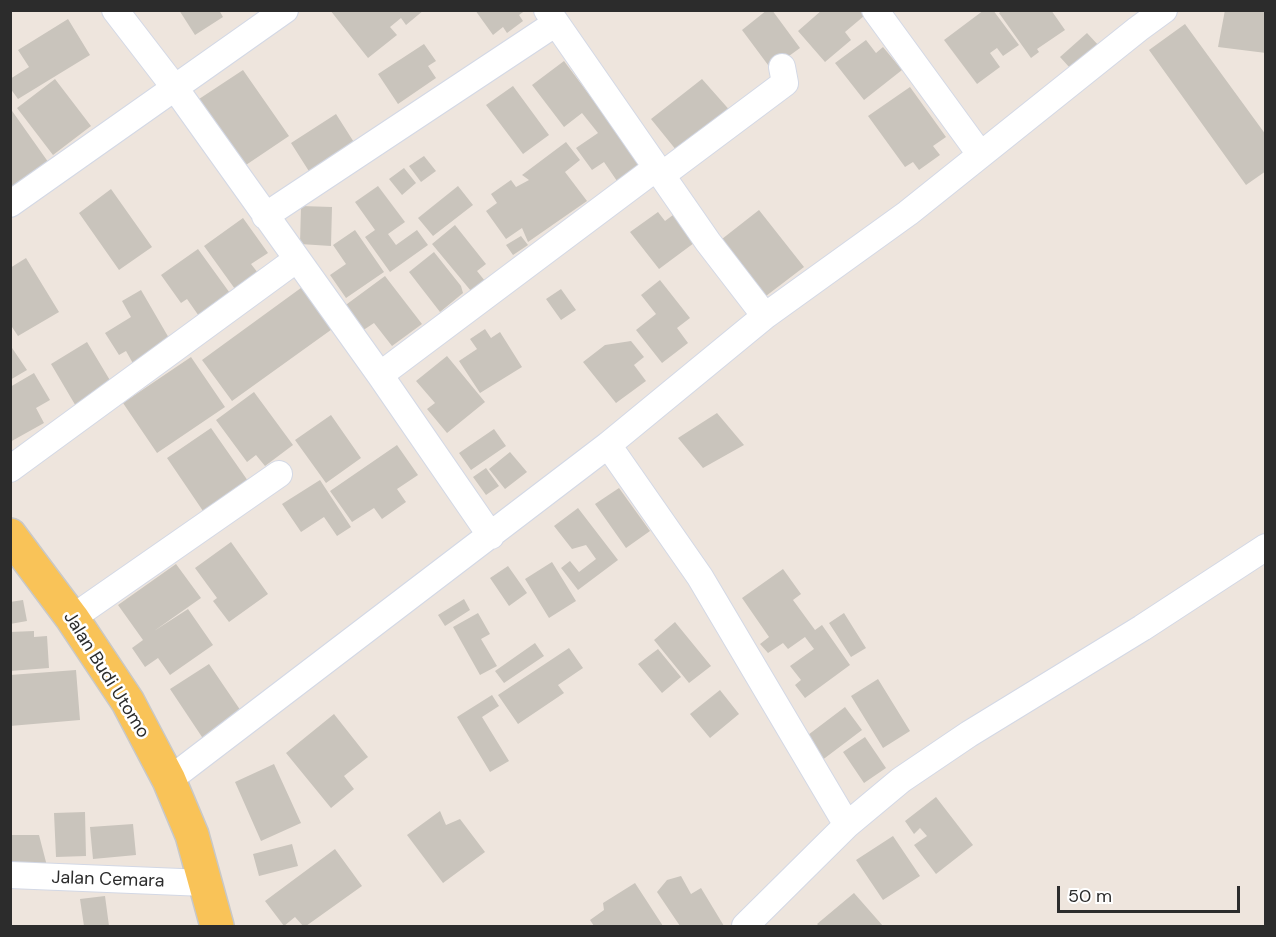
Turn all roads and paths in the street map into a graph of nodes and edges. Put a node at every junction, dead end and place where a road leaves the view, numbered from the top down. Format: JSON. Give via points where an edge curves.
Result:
{"nodes":[{"id":1,"x":115,"y":10,"type":"edge"},
{"id":2,"x":285,"y":10,"type":"edge"},
{"id":3,"x":875,"y":10,"type":"edge"},
{"id":4,"x":1164,"y":10,"type":"edge"},
{"id":5,"x":552,"y":17,"type":"edge"},
{"id":6,"x":1131,"y":20,"type":"edge"},
{"id":7,"x":782,"y":67,"type":"dead end"},
{"id":8,"x":175,"y":88,"type":"junction"},
{"id":9,"x":980,"y":154,"type":"junction"},
{"id":10,"x":659,"y":172,"type":"junction"},
{"id":11,"x":10,"y":204,"type":"edge"},
{"id":12,"x":265,"y":216,"type":"junction"},
{"id":13,"x":297,"y":259,"type":"junction"},
{"id":14,"x":765,"y":316,"type":"junction"},
{"id":15,"x":380,"y":375,"type":"junction"},
{"id":16,"x":609,"y":445,"type":"junction"},
{"id":17,"x":10,"y":468,"type":"edge"},
{"id":18,"x":279,"y":474,"type":"dead end"},
{"id":19,"x":10,"y":535,"type":"edge"},
{"id":20,"x":491,"y":536,"type":"junction"},
{"id":21,"x":1266,"y":547,"type":"edge"},
{"id":22,"x":72,"y":618,"type":"junction"},
{"id":23,"x":170,"y":780,"type":"junction"},
{"id":24,"x":847,"y":825,"type":"junction"},
{"id":25,"x":10,"y":875,"type":"edge"},
{"id":26,"x":205,"y":883,"type":"junction"},
{"id":27,"x":217,"y":927,"type":"edge"},
{"id":28,"x":745,"y":927,"type":"edge"}],
"edges":[{"from":1,"to":8,"type":"street"},
{"from":2,"to":8,"type":"street"},
{"from":3,"to":9,"type":"street"},
{"from":4,"to":6,"type":"street"},
{"from":5,"to":10,"type":"street"},
{"from":5,"to":12,"type":"street"},
{"from":6,"to":9,"type":"street"},
{"from":7,"to":10,"type":"street","via":[[785,83]]},
{"from":8,"to":11,"type":"street"},
{"from":8,"to":12,"type":"street"},
{"from":9,"to":14,"type":"street","via":[[908,213]]},
{"from":10,"to":14,"type":"street"},
{"from":10,"to":15,"type":"street"},
{"from":12,"to":13,"type":"street"},
{"from":13,"to":15,"type":"street"},
{"from":13,"to":17,"type":"street"},
{"from":14,"to":16,"type":"street"},
{"from":15,"to":20,"type":"street"},
{"from":16,"to":20,"type":"street"},
{"from":16,"to":24,"type":"street","via":[[700,577]]},
{"from":18,"to":22,"type":"street"},
{"from":19,"to":22,"type":"main road","name":"Jalan Budi Utomo"},
{"from":20,"to":23,"type":"street"},
{"from":21,"to":24,"type":"street","via":[[959,741],[901,780]]},
{"from":22,"to":23,"type":"main road","name":"Jalan Budi Utomo","via":[[128,702]]},
{"from":23,"to":26,"type":"main road","name":"Jalan Budi Utomo","via":[[192,835]]},
{"from":24,"to":28,"type":"street"},
{"from":25,"to":26,"type":"street","name":"Jalan Cemara"},
{"from":26,"to":27,"type":"main road","name":"Jalan Budi Utomo"}]}
